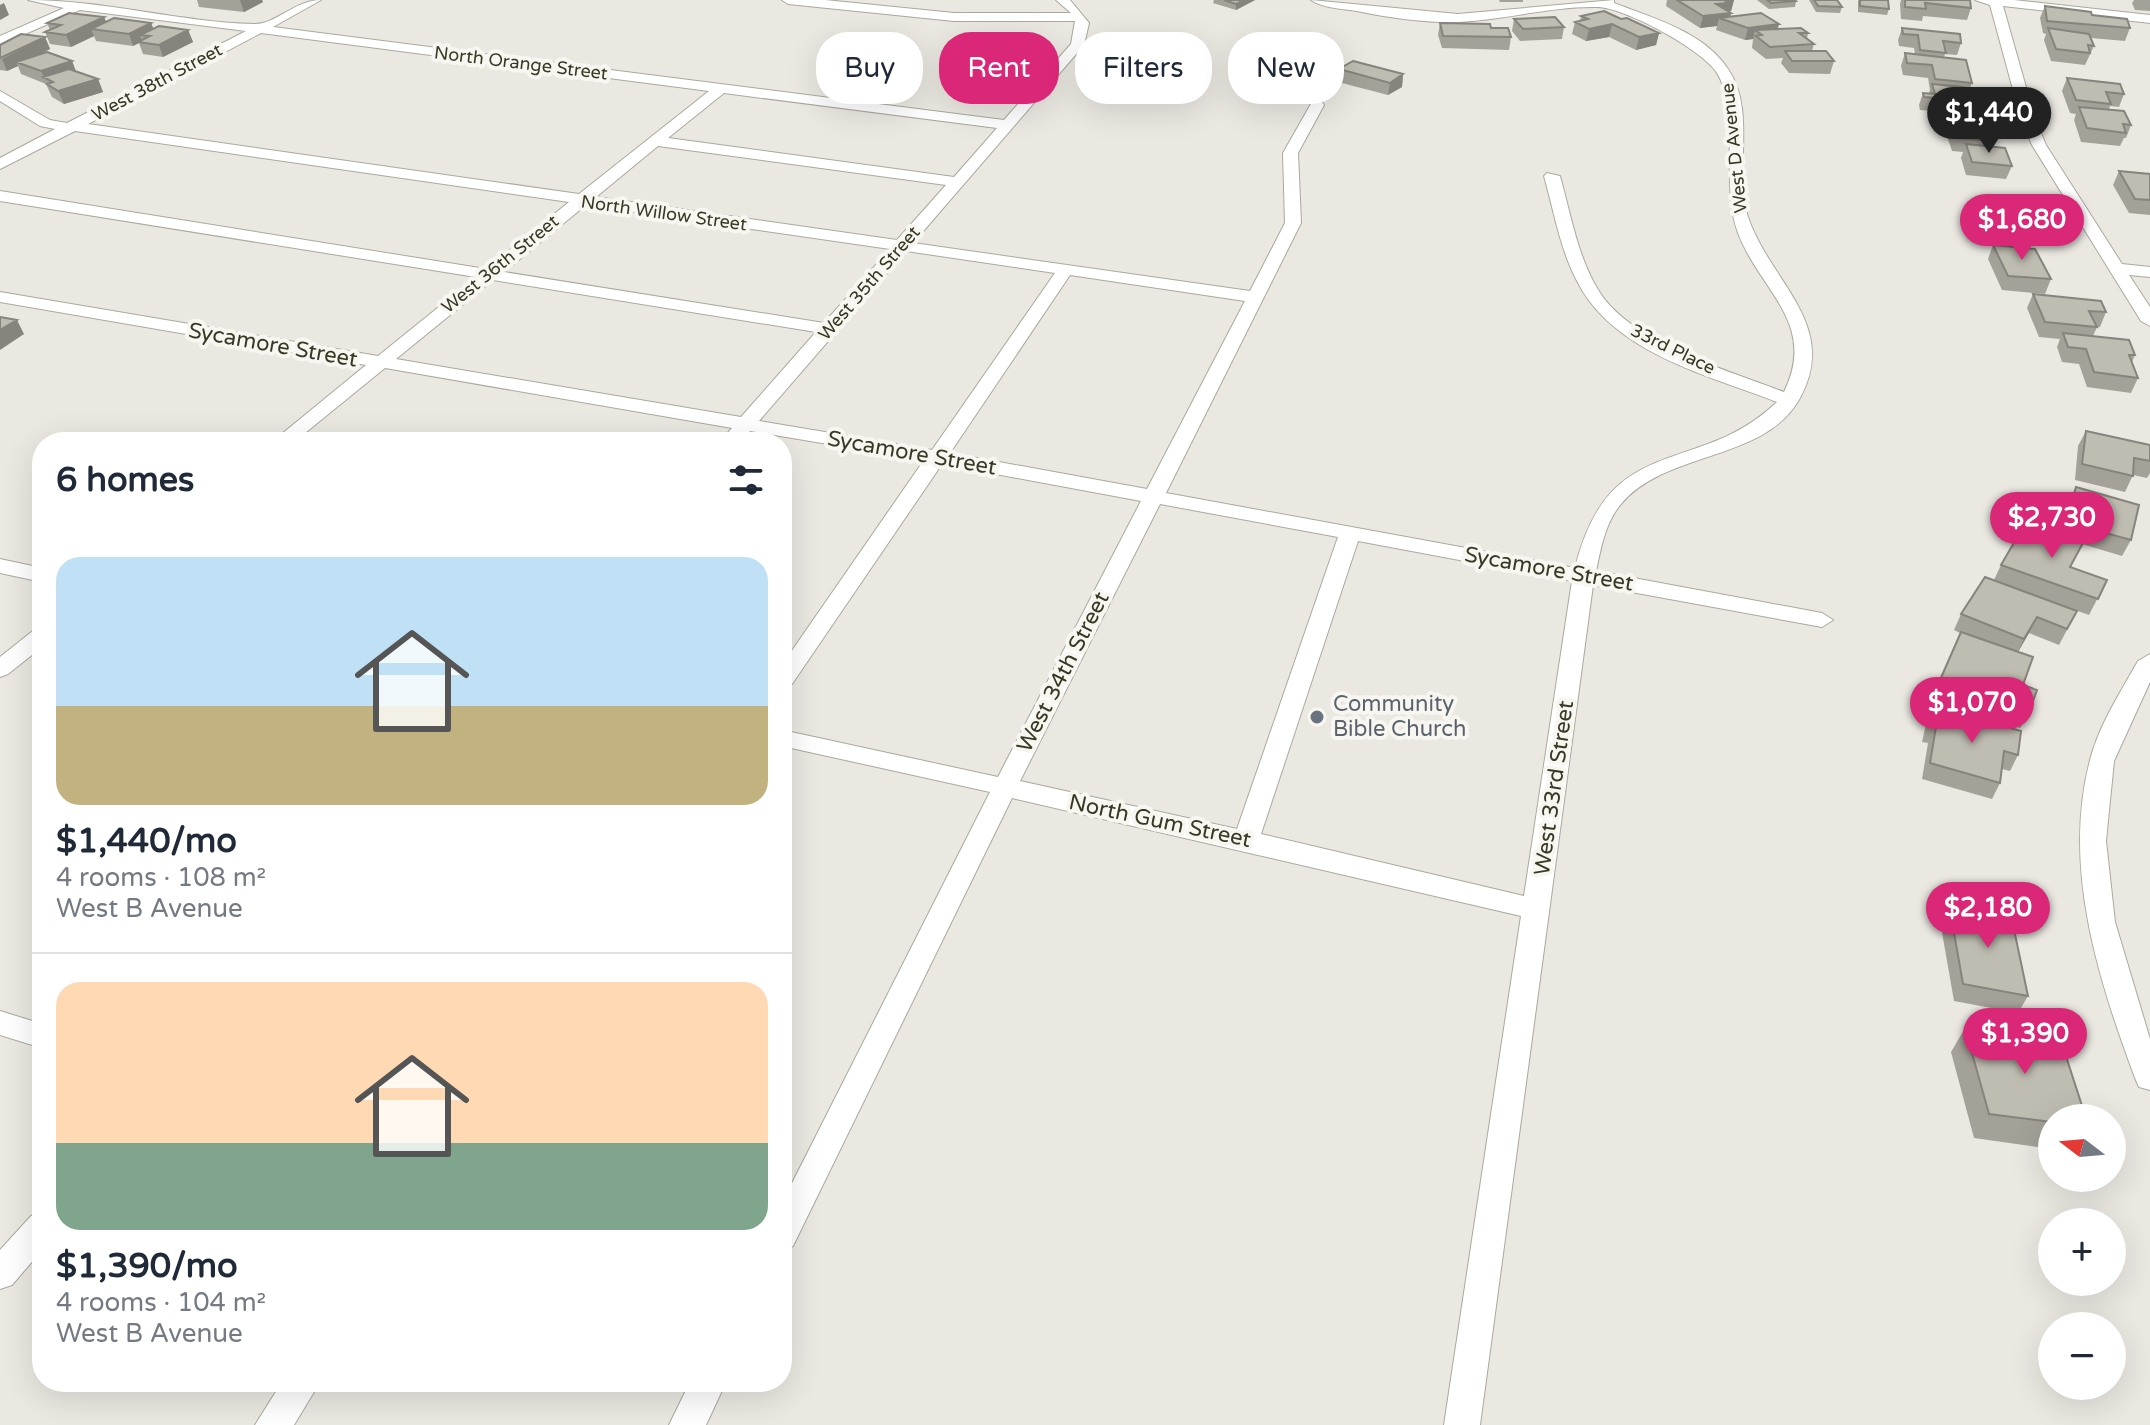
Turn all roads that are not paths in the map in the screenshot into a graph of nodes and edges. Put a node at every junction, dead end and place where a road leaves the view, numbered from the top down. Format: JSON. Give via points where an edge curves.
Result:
{"nodes":[{"id":1,"x":34,"y":0,"type":"edge"},
{"id":2,"x":315,"y":0,"type":"edge"},
{"id":3,"x":788,"y":0,"type":"edge"},
{"id":4,"x":1062,"y":0,"type":"edge"},
{"id":5,"x":1317,"y":0,"type":"edge"},
{"id":6,"x":1628,"y":0,"type":"edge"},
{"id":7,"x":1990,"y":1,"type":"edge"},
{"id":8,"x":1599,"y":2,"type":"edge"},
{"id":9,"x":79,"y":6,"type":"junction"},
{"id":10,"x":1081,"y":17,"type":"junction"},
{"id":11,"x":2150,"y":19,"type":"edge"},
{"id":12,"x":259,"y":29,"type":"junction"},
{"id":13,"x":0,"y":41,"type":"edge"},
{"id":14,"x":721,"y":88,"type":"junction"},
{"id":15,"x":0,"y":95,"type":"edge"},
{"id":16,"x":1317,"y":105,"type":"dead end"},
{"id":17,"x":1008,"y":125,"type":"junction"},
{"id":18,"x":72,"y":127,"type":"junction"},
{"id":19,"x":656,"y":141,"type":"junction"},
{"id":20,"x":0,"y":164,"type":"edge"},
{"id":21,"x":1552,"y":176,"type":"dead end"},
{"id":22,"x":958,"y":182,"type":"junction"},
{"id":23,"x":0,"y":196,"type":"edge"},
{"id":24,"x":578,"y":201,"type":"junction"},
{"id":25,"x":901,"y":247,"type":"junction"},
{"id":26,"x":2116,"y":268,"type":"junction"},
{"id":27,"x":1065,"y":271,"type":"junction"},
{"id":28,"x":1767,"y":272,"type":"joint"},
{"id":29,"x":2150,"y":272,"type":"edge"},
{"id":30,"x":489,"y":275,"type":"junction"},
{"id":31,"x":0,"y":297,"type":"edge"},
{"id":32,"x":1255,"y":297,"type":"junction"},
{"id":33,"x":2150,"y":321,"type":"edge"},
{"id":34,"x":829,"y":329,"type":"junction"},
{"id":35,"x":378,"y":363,"type":"junction"},
{"id":36,"x":1789,"y":400,"type":"junction"},
{"id":37,"x":746,"y":424,"type":"junction"},
{"id":38,"x":294,"y":432,"type":"edge"},
{"id":39,"x":739,"y":432,"type":"edge"},
{"id":40,"x":939,"y":457,"type":"junction"},
{"id":41,"x":1151,"y":499,"type":"junction"},
{"id":42,"x":1350,"y":534,"type":"junction"},
{"id":43,"x":0,"y":566,"type":"edge"},
{"id":44,"x":32,"y":573,"type":"edge"},
{"id":45,"x":1584,"y":574,"type":"junction"},
{"id":46,"x":1822,"y":620,"type":"dead end"},
{"id":47,"x":32,"y":643,"type":"edge"},
{"id":48,"x":2150,"y":661,"type":"edge"},
{"id":49,"x":792,"y":668,"type":"edge"},
{"id":50,"x":0,"y":669,"type":"edge"},
{"id":51,"x":792,"y":740,"type":"edge"},
{"id":52,"x":1005,"y":787,"type":"junction"},
{"id":53,"x":1246,"y":840,"type":"junction"},
{"id":54,"x":1537,"y":909,"type":"junction"},
{"id":55,"x":0,"y":1023,"type":"edge"},
{"id":56,"x":32,"y":1033,"type":"edge"},
{"id":57,"x":2150,"y":1078,"type":"edge"},
{"id":58,"x":792,"y":1216,"type":"edge"},
{"id":59,"x":32,"y":1237,"type":"edge"},
{"id":60,"x":0,"y":1274,"type":"edge"},
{"id":61,"x":296,"y":1392,"type":"edge"},
{"id":62,"x":704,"y":1392,"type":"edge"},
{"id":63,"x":273,"y":1425,"type":"edge"},
{"id":64,"x":687,"y":1425,"type":"edge"},
{"id":65,"x":1462,"y":1425,"type":"edge"}],
"edges":[{"from":1,"to":9,"type":"street","name":"North Orange Street"},
{"from":2,"to":12,"type":"street","name":"West 38th Street"},
{"from":3,"to":10,"type":"street","via":[[954,17]]},
{"from":4,"to":10,"type":"street"},
{"from":5,"to":8,"type":"street","via":[[1386,13],[1458,18]]},
{"from":6,"to":8,"type":"street"},
{"from":7,"to":11,"type":"street"},
{"from":7,"to":26,"type":"street","via":[[2039,145]]},
{"from":8,"to":28,"type":"street","name":"West D Avenue","via":[[1686,39],[1724,72],[1731,92],[1738,212]]},
{"from":9,"to":12,"type":"street","name":"North Orange Street"},
{"from":9,"to":13,"type":"street"},
{"from":10,"to":17,"type":"street","name":"West 35th Street","via":[[1082,38]]},
{"from":12,"to":14,"type":"street","name":"North Orange Street"},
{"from":12,"to":18,"type":"street","name":"West 38th Street"},
{"from":14,"to":17,"type":"street","name":"North Orange Street"},
{"from":14,"to":19,"type":"street","name":"West 36th Street"},
{"from":15,"to":18,"type":"street","name":"North Willow Street","via":[[45,123]]},
{"from":16,"to":32,"type":"street","name":"West 34th Street","via":[[1294,141],[1289,160],[1293,223]]},
{"from":17,"to":22,"type":"street","name":"West 35th Street"},
{"from":18,"to":20,"type":"street","name":"West 38th Street"},
{"from":18,"to":24,"type":"street","name":"North Willow Street"},
{"from":19,"to":22,"type":"street"},
{"from":19,"to":24,"type":"street","name":"West 36th Street"},
{"from":21,"to":36,"type":"street","name":"33rd Place","via":[[1581,268],[1602,307],[1659,345]]},
{"from":22,"to":25,"type":"street","name":"West 35th Street"},
{"from":23,"to":30,"type":"street"},
{"from":24,"to":25,"type":"street","name":"North Willow Street"},
{"from":24,"to":30,"type":"street","name":"West 36th Street"},
{"from":25,"to":27,"type":"street","name":"North Willow Street"},
{"from":25,"to":34,"type":"street","name":"West 35th Street"},
{"from":26,"to":29,"type":"street"},
{"from":26,"to":33,"type":"street"},
{"from":27,"to":32,"type":"street","name":"North Willow Street"},
{"from":27,"to":40,"type":"street"},
{"from":28,"to":36,"type":"street","name":"West 33rd Street","via":[[1799,319],[1805,338],[1802,375]]},
{"from":30,"to":34,"type":"street"},
{"from":30,"to":35,"type":"street","name":"West 36th Street"},
{"from":31,"to":35,"type":"street","name":"Sycamore Street"},
{"from":32,"to":41,"type":"street","name":"West 34th Street"},
{"from":34,"to":37,"type":"street","name":"West 35th Street"},
{"from":35,"to":37,"type":"street","name":"Sycamore Street"},
{"from":35,"to":38,"type":"street","name":"West 36th Street"},
{"from":36,"to":45,"type":"street","name":"West 33rd Street","via":[[1756,428],[1644,476],[1619,494],[1603,513]]},
{"from":37,"to":39,"type":"street","name":"West 35th Street"},
{"from":37,"to":40,"type":"street","name":"Sycamore Street"},
{"from":40,"to":41,"type":"street","name":"Sycamore Street"},
{"from":40,"to":49,"type":"street"},
{"from":41,"to":42,"type":"street","name":"Sycamore Street"},
{"from":41,"to":52,"type":"street","name":"West 34th Street"},
{"from":42,"to":45,"type":"street","name":"Sycamore Street"},
{"from":42,"to":53,"type":"street"},
{"from":43,"to":44,"type":"street"},
{"from":45,"to":46,"type":"street","name":"Sycamore Street"},
{"from":45,"to":54,"type":"street","name":"West 33rd Street"},
{"from":47,"to":50,"type":"street"},
{"from":48,"to":57,"type":"street","via":[[2102,760],[2094,860],[2105,938]]},
{"from":51,"to":52,"type":"street","name":"North Gum Street"},
{"from":52,"to":53,"type":"street","name":"North Gum Street"},
{"from":52,"to":58,"type":"street","name":"West 34th Street"},
{"from":53,"to":54,"type":"street","name":"North Gum Street"},
{"from":54,"to":65,"type":"street","name":"West 33rd Street"},
{"from":55,"to":56,"type":"street"},
{"from":59,"to":60,"type":"street"},
{"from":61,"to":63,"type":"street"},
{"from":62,"to":64,"type":"street"}]}
